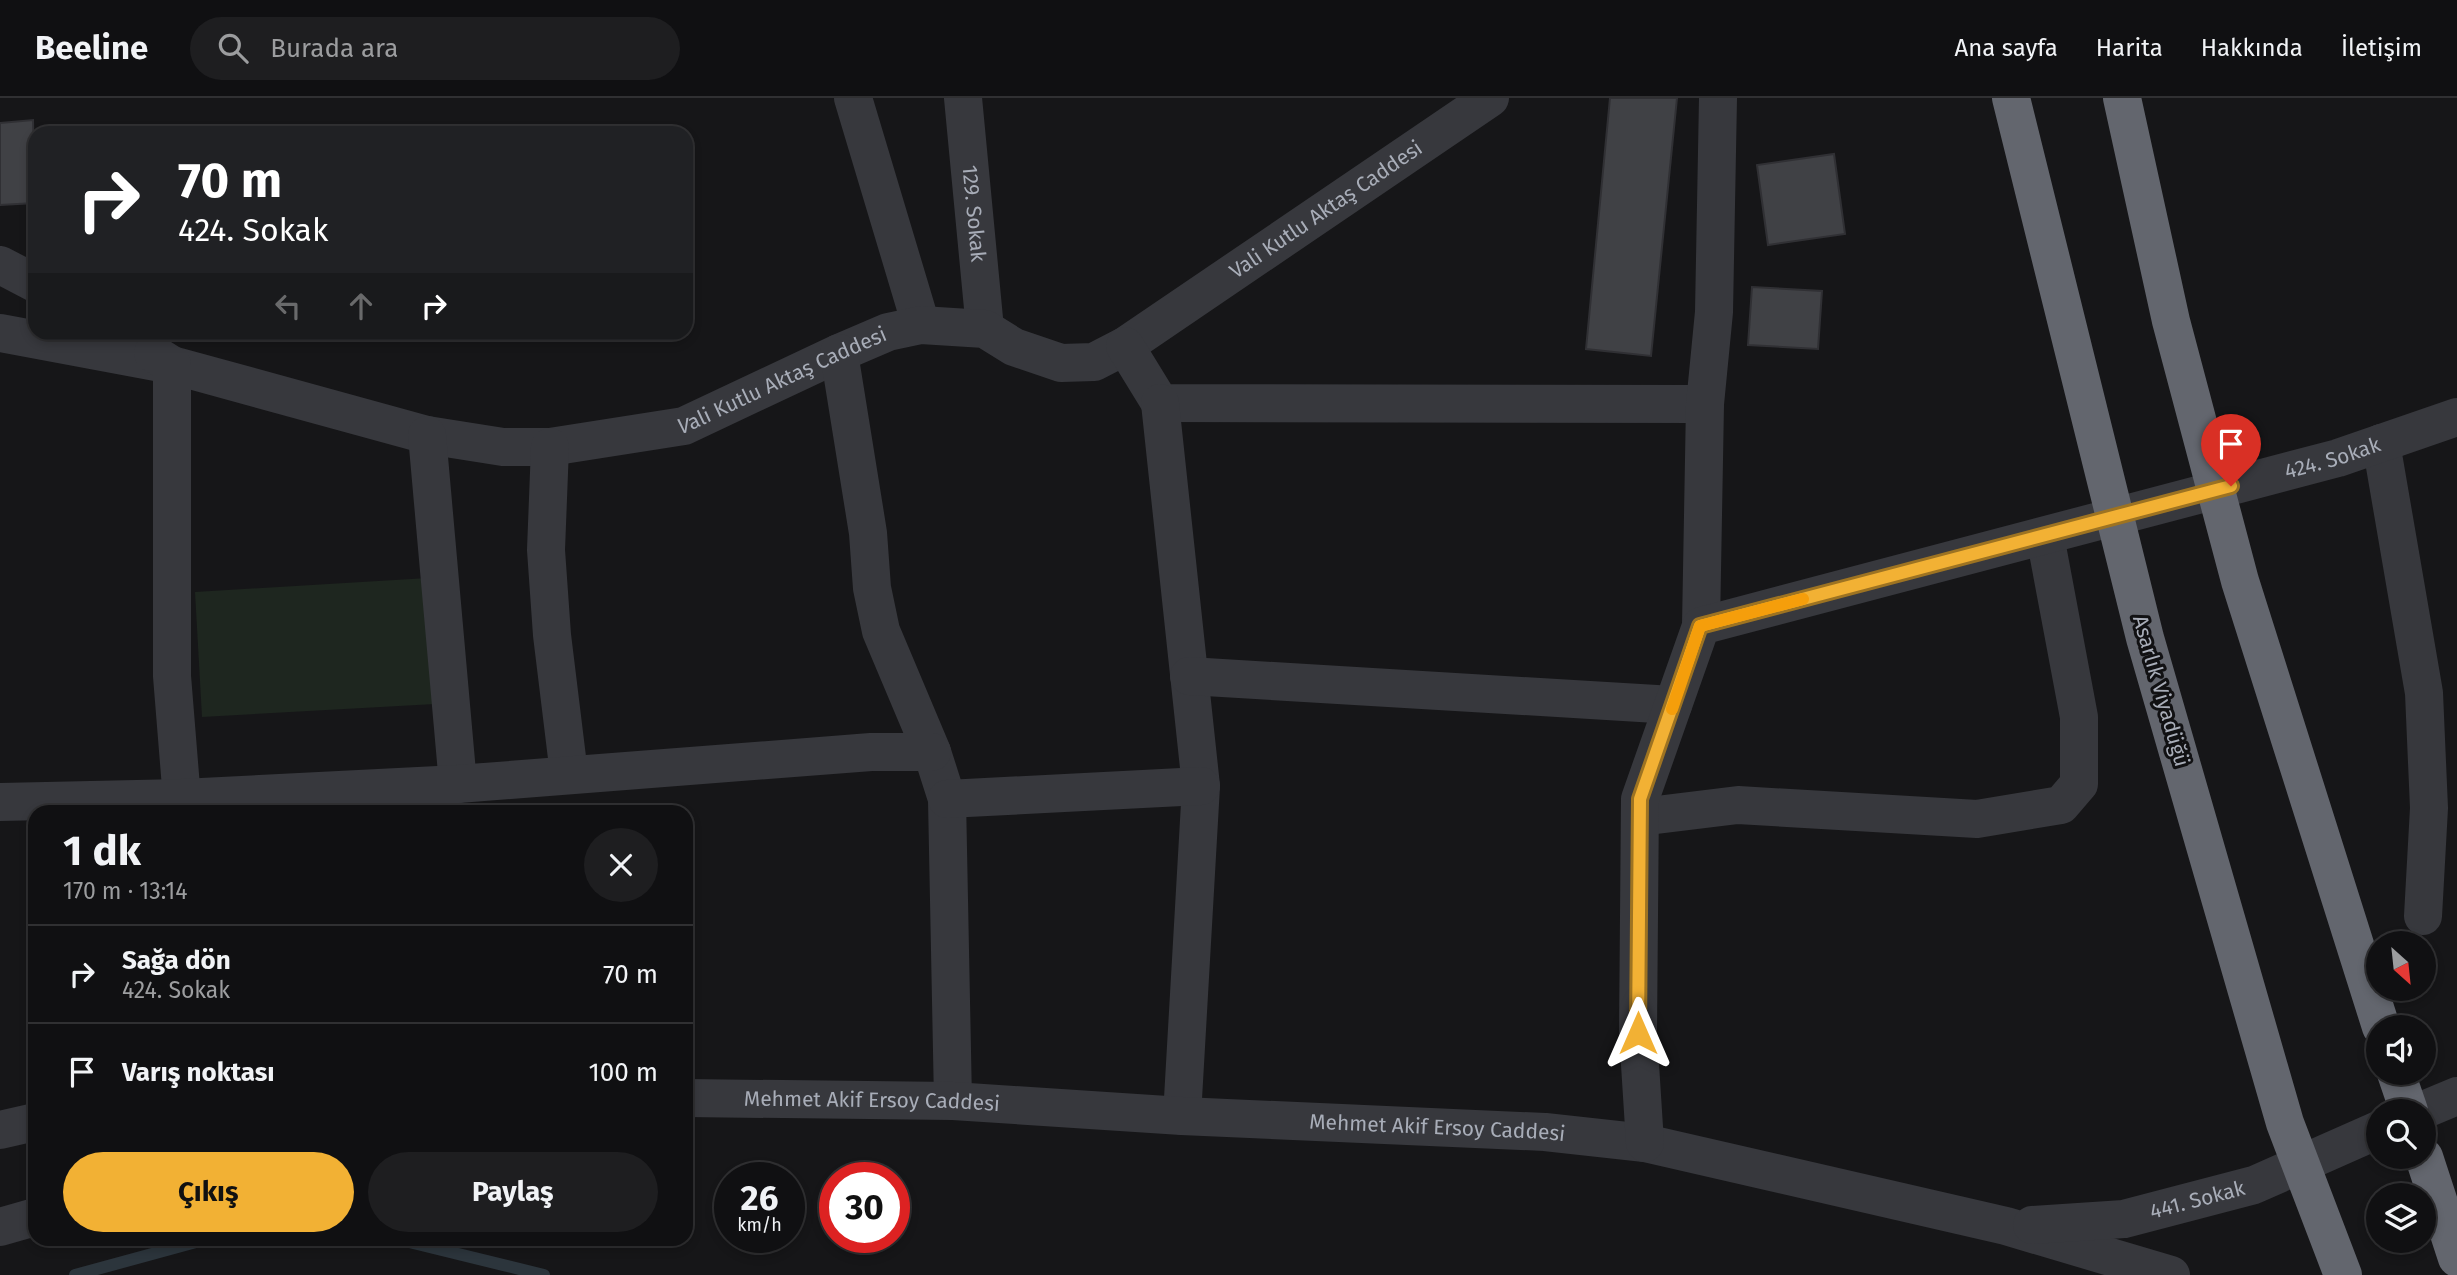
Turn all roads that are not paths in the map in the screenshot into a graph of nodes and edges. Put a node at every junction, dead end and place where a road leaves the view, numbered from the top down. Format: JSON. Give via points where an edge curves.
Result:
{"nodes":[{"id":1,"x":853,"y":98,"type":"edge"},
{"id":2,"x":963,"y":98,"type":"edge"},
{"id":3,"x":1490,"y":98,"type":"edge"},
{"id":4,"x":1718,"y":98,"type":"edge"},
{"id":5,"x":2011,"y":98,"type":"edge"},
{"id":6,"x":2122,"y":98,"type":"edge"},
{"id":7,"x":0,"y":265,"type":"edge"},
{"id":8,"x":28,"y":279,"type":"edge"},
{"id":9,"x":921,"y":325,"type":"junction"},
{"id":10,"x":985,"y":329,"type":"junction"},
{"id":11,"x":0,"y":333,"type":"edge"},
{"id":12,"x":28,"y":338,"type":"edge"},
{"id":13,"x":38,"y":340,"type":"edge"},
{"id":14,"x":133,"y":340,"type":"edge"},
{"id":15,"x":1125,"y":346,"type":"junction"},
{"id":16,"x":839,"y":353,"type":"junction"},
{"id":17,"x":172,"y":365,"type":"junction"},
{"id":18,"x":1160,"y":403,"type":"junction"},
{"id":19,"x":1705,"y":404,"type":"junction"},
{"id":20,"x":2457,"y":418,"type":"edge"},
{"id":21,"x":427,"y":435,"type":"junction"},
{"id":22,"x":2381,"y":443,"type":"junction"},
{"id":23,"x":550,"y":447,"type":"junction"},
{"id":24,"x":2045,"y":536,"type":"junction"},
{"id":25,"x":1700,"y":626,"type":"junction"},
{"id":26,"x":1189,"y":676,"type":"junction"},
{"id":27,"x":1673,"y":705,"type":"junction"},
{"id":28,"x":932,"y":752,"type":"junction"},
{"id":29,"x":569,"y":774,"type":"junction"},
{"id":30,"x":458,"y":784,"type":"junction"},
{"id":31,"x":1201,"y":786,"type":"junction"},
{"id":32,"x":947,"y":799,"type":"junction"},
{"id":33,"x":0,"y":802,"type":"edge"},
{"id":34,"x":182,"y":805,"type":"edge"},
{"id":35,"x":1640,"y":817,"type":"junction"},
{"id":36,"x":2423,"y":916,"type":"dead end"},
{"id":37,"x":2377,"y":1015,"type":"edge"},
{"id":38,"x":2457,"y":1096,"type":"edge"},
{"id":39,"x":693,"y":1098,"type":"edge"},
{"id":40,"x":953,"y":1101,"type":"junction"},
{"id":41,"x":2436,"y":1105,"type":"edge"},
{"id":42,"x":1182,"y":1116,"type":"junction"},
{"id":43,"x":28,"y":1124,"type":"edge"},
{"id":44,"x":0,"y":1130,"type":"edge"},
{"id":45,"x":2366,"y":1135,"type":"edge"},
{"id":46,"x":1645,"y":1143,"type":"junction"},
{"id":47,"x":2428,"y":1169,"type":"edge"},
{"id":48,"x":28,"y":1219,"type":"edge"},
{"id":49,"x":2006,"y":1226,"type":"junction"},
{"id":50,"x":0,"y":1227,"type":"edge"},
{"id":51,"x":2457,"y":1258,"type":"edge"},
{"id":52,"x":2171,"y":1275,"type":"edge"},
{"id":53,"x":2343,"y":1275,"type":"edge"}],
"edges":[{"from":1,"to":9,"type":"street"},
{"from":2,"to":10,"type":"street","name":"129. Sokak"},
{"from":3,"to":15,"type":"street","name":"Vali Kutlu Aktaş Caddesi"},
{"from":4,"to":19,"type":"street","via":[[1714,312]]},
{"from":5,"to":53,"type":"highway","name":"Asarlık Viyadüğü","bridge":true,"via":[[2145,638],[2285,1123]]},
{"from":6,"to":37,"type":"highway","bridge":true,"via":[[2171,321],[2240,582]]},
{"from":7,"to":8,"type":"street"},
{"from":9,"to":10,"type":"street","name":"Vali Kutlu Aktaş Caddesi"},
{"from":9,"to":16,"type":"street","name":"Vali Kutlu Aktaş Caddesi","via":[[888,332]]},
{"from":10,"to":15,"type":"street","name":"Vali Kutlu Aktaş Caddesi","via":[[1014,347],[1061,363],[1094,362]]},
{"from":11,"to":12,"type":"street","name":"Vali Kutlu Aktaş Caddesi"},
{"from":13,"to":17,"type":"street","name":"Vali Kutlu Aktaş Caddesi"},
{"from":14,"to":17,"type":"street"},
{"from":15,"to":18,"type":"street"},
{"from":16,"to":23,"type":"street","name":"Vali Kutlu Aktaş Caddesi","via":[[684,426]]},
{"from":16,"to":28,"type":"street","via":[[881,631]]},
{"from":17,"to":21,"type":"street","name":"Vali Kutlu Aktaş Caddesi"},
{"from":17,"to":34,"type":"street","via":[[172,676]]},
{"from":18,"to":19,"type":"street"},
{"from":18,"to":26,"type":"street"},
{"from":19,"to":25,"type":"street"},
{"from":20,"to":22,"type":"street","name":"424. Sokak"},
{"from":21,"to":23,"type":"street","name":"Vali Kutlu Aktaş Caddesi","via":[[503,447]]},
{"from":21,"to":30,"type":"street"},
{"from":22,"to":24,"type":"street","name":"424. Sokak"},
{"from":22,"to":36,"type":"street","via":[[2424,693],[2429,808]]},
{"from":23,"to":29,"type":"street","via":[[546,550]]},
{"from":24,"to":25,"type":"street","name":"424. Sokak"},
{"from":24,"to":35,"type":"street","via":[[2079,717],[2079,784],[2061,805],[1977,819],[1738,805]]},
{"from":25,"to":27,"type":"street"},
{"from":26,"to":27,"type":"street"},
{"from":26,"to":31,"type":"street"},
{"from":27,"to":35,"type":"street","via":[[1640,799]]},
{"from":28,"to":29,"type":"street","via":[[871,752]]},
{"from":28,"to":32,"type":"street"},
{"from":29,"to":30,"type":"street"},
{"from":30,"to":34,"type":"street"},
{"from":31,"to":32,"type":"street"},
{"from":31,"to":42,"type":"street"},
{"from":32,"to":40,"type":"street"},
{"from":33,"to":34,"type":"street"},
{"from":35,"to":46,"type":"street","via":[[1638,1033]]},
{"from":38,"to":41,"type":"street"},
{"from":39,"to":40,"type":"street","name":"Mehmet Akif Ersoy Caddesi"},
{"from":40,"to":42,"type":"street","name":"Mehmet Akif Ersoy Caddesi"},
{"from":42,"to":46,"type":"street","name":"Mehmet Akif Ersoy Caddesi","via":[[1545,1132]]},
{"from":43,"to":44,"type":"street"},
{"from":45,"to":49,"type":"street","name":"441. Sokak","via":[[2253,1185],[2124,1219]]},
{"from":46,"to":49,"type":"street","name":"Mehmet Akif Ersoy Caddesi"},
{"from":47,"to":51,"type":"highway"},
{"from":48,"to":50,"type":"street"},
{"from":49,"to":52,"type":"street","name":"Mehmet Akif Ersoy Caddesi"}]}
